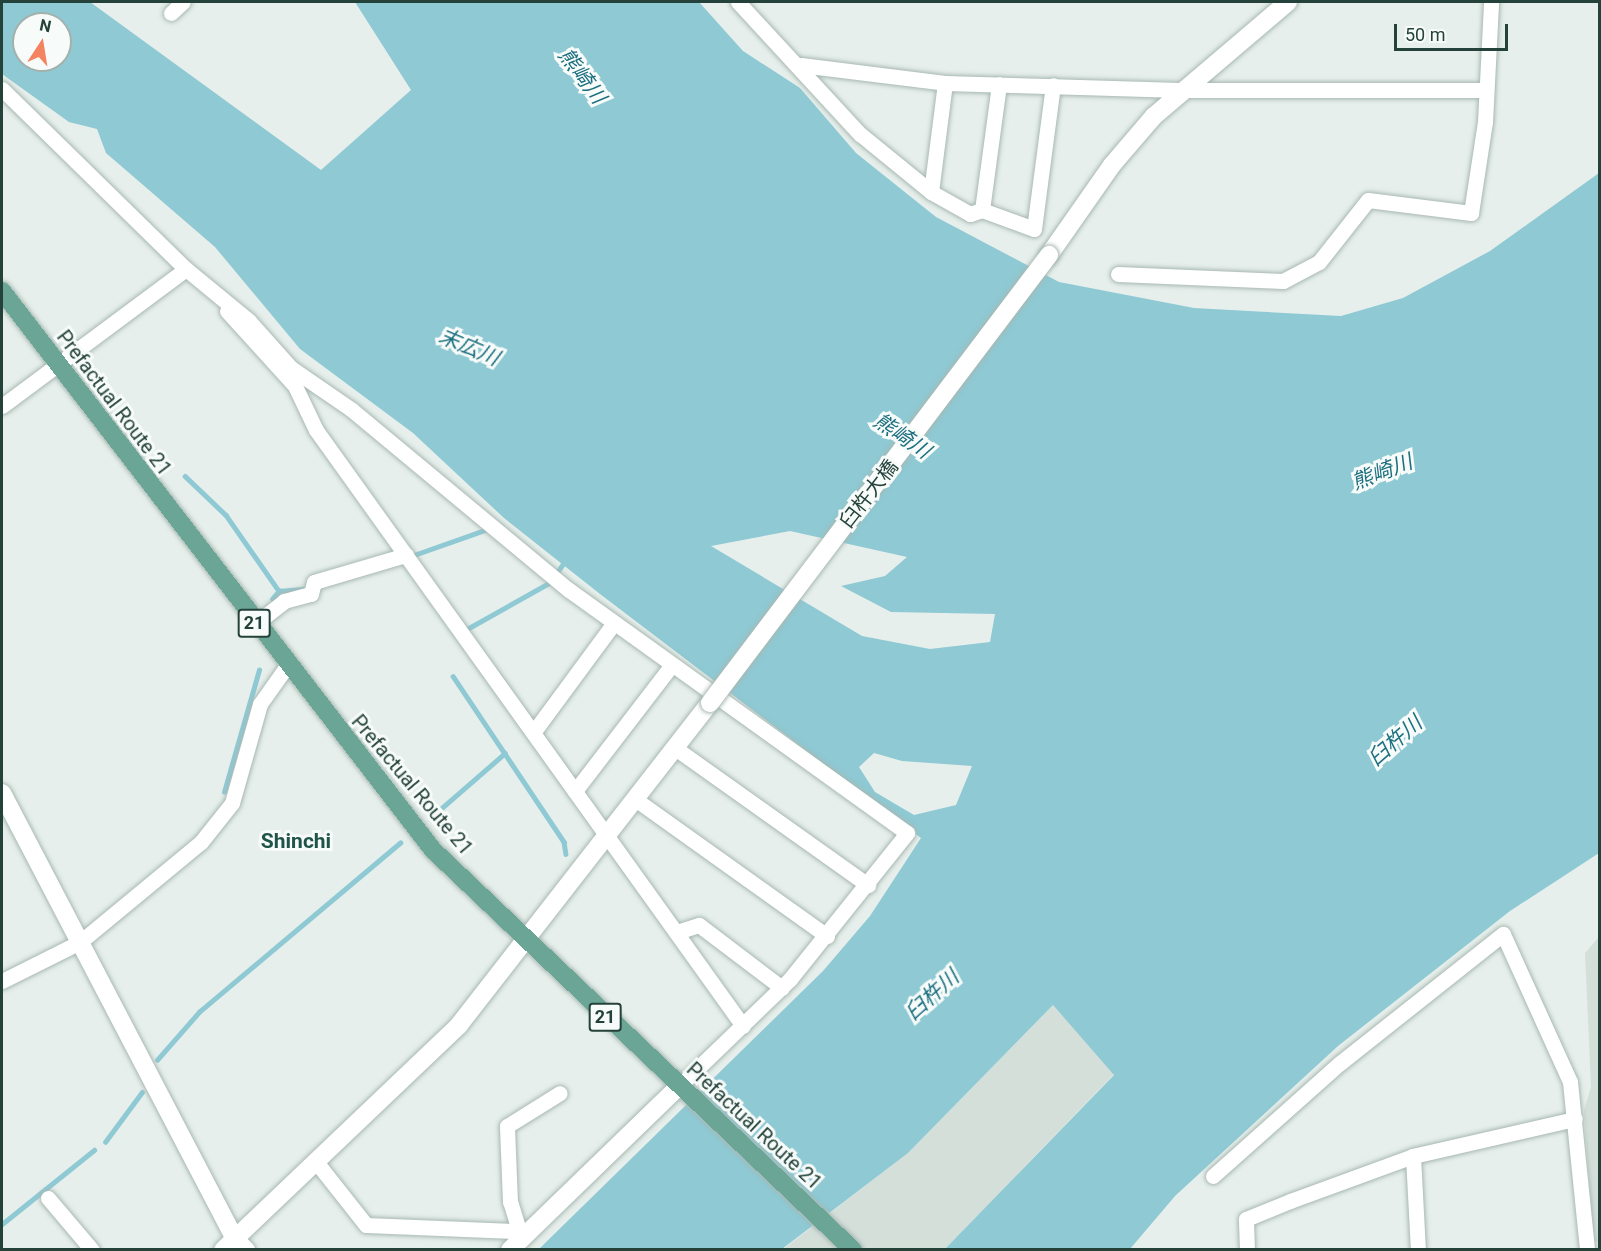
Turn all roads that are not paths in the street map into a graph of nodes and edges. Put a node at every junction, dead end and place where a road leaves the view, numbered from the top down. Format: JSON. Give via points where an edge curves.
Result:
{"nodes":[{"id":1,"x":183,"y":2,"type":"edge"},
{"id":2,"x":738,"y":2,"type":"edge"},
{"id":3,"x":1288,"y":2,"type":"edge"},
{"id":4,"x":1491,"y":2,"type":"edge"},
{"id":5,"x":171,"y":13,"type":"dead end"},
{"id":6,"x":801,"y":65,"type":"junction"},
{"id":7,"x":945,"y":83,"type":"junction"},
{"id":8,"x":999,"y":84,"type":"junction"},
{"id":9,"x":1053,"y":85,"type":"junction"},
{"id":10,"x":2,"y":89,"type":"edge"},
{"id":11,"x":1180,"y":90,"type":"junction"},
{"id":12,"x":1483,"y":90,"type":"junction"},
{"id":13,"x":931,"y":192,"type":"junction"},
{"id":14,"x":982,"y":210,"type":"junction"},
{"id":15,"x":186,"y":269,"type":"junction"},
{"id":16,"x":1118,"y":273,"type":"dead end"},
{"id":17,"x":2,"y":291,"type":"edge"},
{"id":18,"x":224,"y":302,"type":"junction"},
{"id":19,"x":57,"y":365,"type":"junction"},
{"id":20,"x":2,"y":406,"type":"edge"},
{"id":21,"x":406,"y":555,"type":"junction"},
{"id":22,"x":614,"y":623,"type":"junction"},
{"id":23,"x":255,"y":624,"type":"junction"},
{"id":24,"x":287,"y":666,"type":"junction"},
{"id":25,"x":671,"y":666,"type":"junction"},
{"id":26,"x":535,"y":730,"type":"junction"},
{"id":27,"x":675,"y":748,"type":"junction"},
{"id":28,"x":575,"y":791,"type":"junction"},
{"id":29,"x":2,"y":793,"type":"edge"},
{"id":30,"x":635,"y":799,"type":"junction"},
{"id":31,"x":608,"y":834,"type":"junction"},
{"id":32,"x":868,"y":885,"type":"junction"},
{"id":33,"x":677,"y":932,"type":"junction"},
{"id":34,"x":826,"y":936,"type":"junction"},
{"id":35,"x":524,"y":940,"type":"junction"},
{"id":36,"x":80,"y":942,"type":"junction"},
{"id":37,"x":2,"y":981,"type":"edge"},
{"id":38,"x":782,"y":988,"type":"junction"},
{"id":39,"x":743,"y":1026,"type":"junction"},
{"id":40,"x":682,"y":1090,"type":"junction"},
{"id":41,"x":560,"y":1093,"type":"dead end"},
{"id":42,"x":1575,"y":1119,"type":"junction"},
{"id":43,"x":1413,"y":1156,"type":"junction"},
{"id":44,"x":317,"y":1163,"type":"junction"},
{"id":45,"x":1213,"y":1176,"type":"dead end"},
{"id":46,"x":48,"y":1198,"type":"dead end"},
{"id":47,"x":516,"y":1240,"type":"edge"},
{"id":48,"x":235,"y":1246,"type":"edge"},
{"id":49,"x":1591,"y":1248,"type":"edge"},
{"id":50,"x":92,"y":1250,"type":"edge"},
{"id":51,"x":853,"y":1250,"type":"edge"},
{"id":52,"x":1246,"y":1250,"type":"edge"},
{"id":53,"x":1418,"y":1250,"type":"edge"}],
"edges":[{"from":1,"to":5,"type":"street"},
{"from":2,"to":6,"type":"street"},
{"from":3,"to":11,"type":"street","name":"臼杵大橋"},
{"from":4,"to":12,"type":"street"},
{"from":6,"to":7,"type":"street"},
{"from":6,"to":13,"type":"street","via":[[841,116]]},
{"from":7,"to":8,"type":"street"},
{"from":7,"to":13,"type":"street"},
{"from":8,"to":9,"type":"street"},
{"from":8,"to":14,"type":"street"},
{"from":9,"to":11,"type":"street"},
{"from":9,"to":14,"type":"street","via":[[1034,229]]},
{"from":10,"to":15,"type":"street"},
{"from":11,"to":12,"type":"street"},
{"from":11,"to":27,"type":"street","name":"臼杵大橋","bridge":true,"via":[[1112,165],[1049,255]]},
{"from":12,"to":16,"type":"street","via":[[1485,123],[1471,213],[1368,200],[1319,262],[1283,281]]},
{"from":13,"to":14,"type":"street","via":[[970,214]]},
{"from":15,"to":18,"type":"street"},
{"from":15,"to":19,"type":"street"},
{"from":17,"to":19,"type":"main road","name":"Prefactual Route 21","number":"21"},
{"from":18,"to":21,"type":"street","via":[[228,315],[295,386],[316,430]]},
{"from":18,"to":22,"type":"street","via":[[291,368],[352,410]]},
{"from":19,"to":20,"type":"street"},
{"from":19,"to":23,"type":"main road","name":"Prefactual Route 21","number":"21"},
{"from":21,"to":23,"type":"street","via":[[314,582],[311,594],[284,601]]},
{"from":21,"to":26,"type":"street"},
{"from":22,"to":25,"type":"street"},
{"from":22,"to":26,"type":"street"},
{"from":23,"to":24,"type":"main road","name":"Prefactual Route 21","number":"21"},
{"from":24,"to":35,"type":"main road","name":"Prefactual Route 21","number":"21","via":[[433,850]]},
{"from":24,"to":36,"type":"street","via":[[260,704],[238,788],[224,813],[201,842]]},
{"from":25,"to":28,"type":"street"},
{"from":25,"to":32,"type":"street","via":[[907,833]]},
{"from":26,"to":28,"type":"street"},
{"from":27,"to":30,"type":"street","name":"臼杵大橋"},
{"from":27,"to":32,"type":"street"},
{"from":28,"to":31,"type":"street"},
{"from":29,"to":36,"type":"street"},
{"from":30,"to":31,"type":"street","name":"臼杵大橋"},
{"from":30,"to":34,"type":"street"},
{"from":31,"to":33,"type":"street"},
{"from":31,"to":35,"type":"street","name":"臼杵大橋"},
{"from":32,"to":34,"type":"street"},
{"from":33,"to":38,"type":"street","via":[[699,925]]},
{"from":33,"to":39,"type":"street"},
{"from":34,"to":38,"type":"street"},
{"from":35,"to":40,"type":"main road","name":"Prefactual Route 21","number":"21"},
{"from":35,"to":44,"type":"street","name":"臼杵大橋","via":[[459,1025]]},
{"from":36,"to":37,"type":"street"},
{"from":36,"to":48,"type":"street"},
{"from":38,"to":39,"type":"street"},
{"from":39,"to":40,"type":"street"},
{"from":40,"to":47,"type":"street"},
{"from":40,"to":51,"type":"main road","name":"Prefactual Route 21","number":"21"},
{"from":41,"to":47,"type":"street","via":[[507,1126]]},
{"from":42,"to":43,"type":"street"},
{"from":42,"to":45,"type":"street","via":[[1559,1048],[1503,934],[1340,1063]]},
{"from":42,"to":49,"type":"street"},
{"from":43,"to":52,"type":"street","via":[[1246,1219]]},
{"from":43,"to":53,"type":"street"},
{"from":44,"to":47,"type":"street","via":[[366,1225]]},
{"from":44,"to":48,"type":"street","name":"臼杵大橋"},
{"from":46,"to":50,"type":"street"}]}
